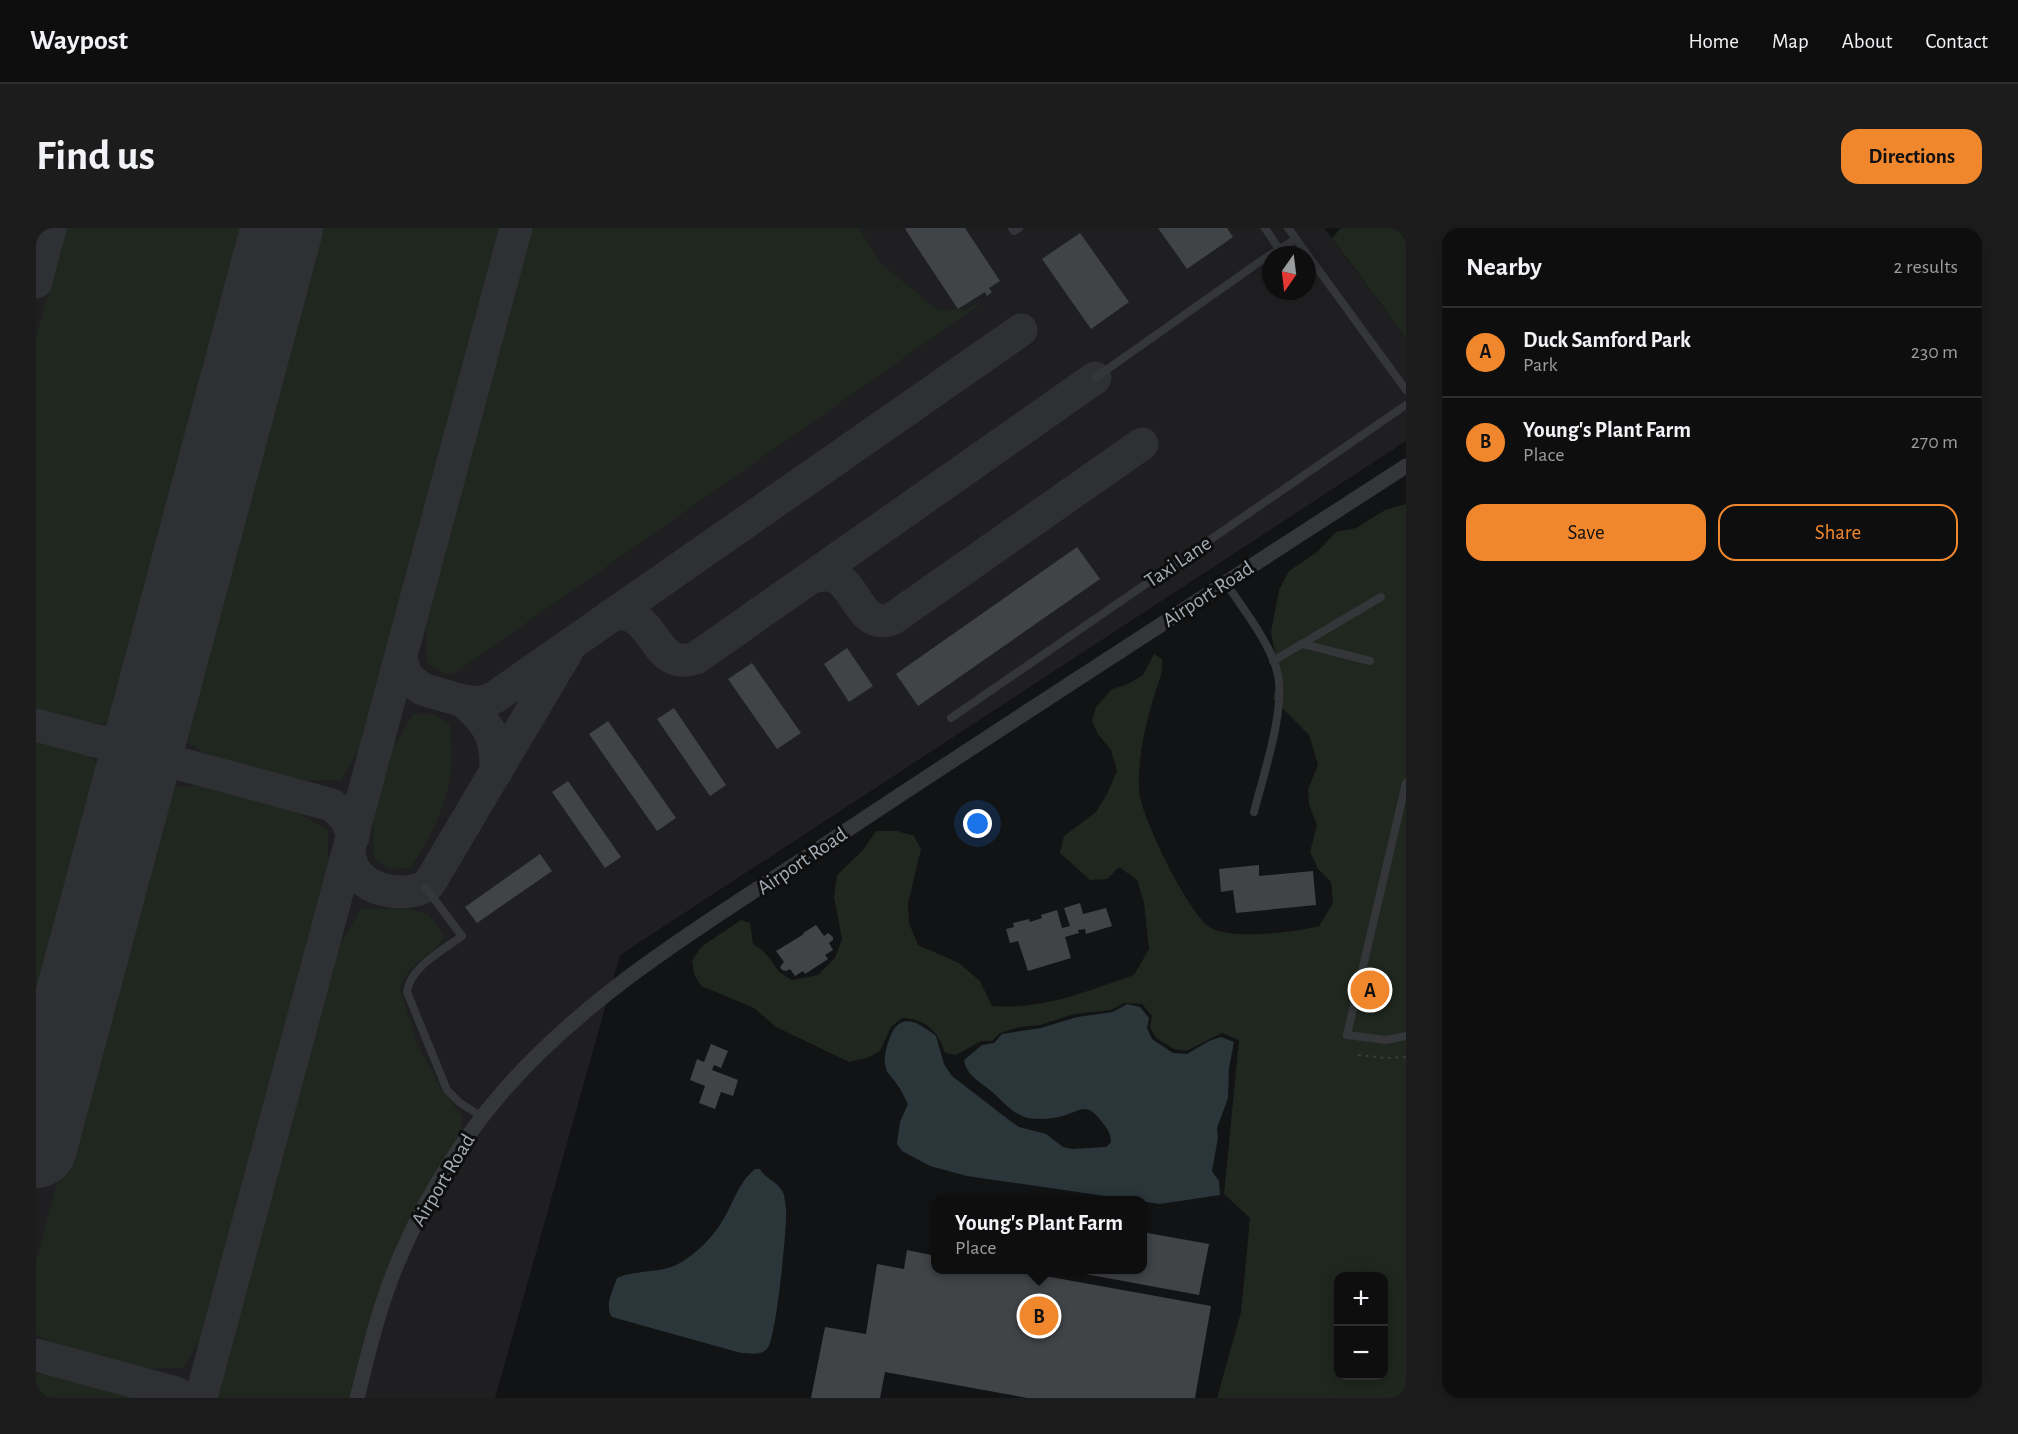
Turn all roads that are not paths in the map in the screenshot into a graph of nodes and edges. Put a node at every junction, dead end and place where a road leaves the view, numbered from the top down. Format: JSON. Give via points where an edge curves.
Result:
{"nodes":[{"id":1,"x":1012,"y":228,"type":"edge"},
{"id":2,"x":1019,"y":228,"type":"edge"},
{"id":3,"x":1265,"y":228,"type":"edge"},
{"id":4,"x":1288,"y":228,"type":"edge"},
{"id":5,"x":1296,"y":239,"type":"junction"},
{"id":6,"x":1277,"y":246,"type":"edge"},
{"id":7,"x":1284,"y":246,"type":"edge"},
{"id":8,"x":1262,"y":261,"type":"edge"},
{"id":9,"x":1095,"y":378,"type":"dead end"},
{"id":10,"x":1406,"y":390,"type":"edge"},
{"id":11,"x":1406,"y":405,"type":"edge"},
{"id":12,"x":1406,"y":466,"type":"edge"},
{"id":13,"x":1226,"y":583,"type":"junction"},
{"id":14,"x":1381,"y":597,"type":"dead end"},
{"id":15,"x":1302,"y":644,"type":"junction"},
{"id":16,"x":1273,"y":661,"type":"junction"},
{"id":17,"x":1370,"y":661,"type":"dead end"},
{"id":18,"x":951,"y":718,"type":"dead end"},
{"id":19,"x":1406,"y":783,"type":"edge"},
{"id":20,"x":1254,"y":812,"type":"dead end"},
{"id":21,"x":425,"y":887,"type":"dead end"},
{"id":22,"x":1406,"y":1036,"type":"edge"},
{"id":23,"x":482,"y":1117,"type":"junction"},
{"id":24,"x":357,"y":1398,"type":"edge"}],
"edges":[{"from":1,"to":2,"type":"lane"},
{"from":3,"to":6,"type":"lane"},
{"from":4,"to":5,"type":"lane"},
{"from":5,"to":7,"type":"lane"},
{"from":5,"to":10,"type":"lane"},
{"from":8,"to":9,"type":"lane"},
{"from":11,"to":18,"type":"lane","name":"Taxi Lane"},
{"from":12,"to":13,"type":"street","name":"Airport Road"},
{"from":13,"to":16,"type":"lane"},
{"from":13,"to":23,"type":"street","name":"Airport Road","via":[[668,950],[587,1010],[533,1058]]},
{"from":14,"to":15,"type":"lane"},
{"from":15,"to":16,"type":"lane"},
{"from":15,"to":17,"type":"lane"},
{"from":16,"to":20,"type":"lane","via":[[1278,673],[1278,712]]},
{"from":19,"to":22,"type":"lane","via":[[1347,1035],[1386,1040]]},
{"from":21,"to":23,"type":"lane","via":[[462,936],[416,971],[408,982],[407,992],[447,1090]]},
{"from":23,"to":24,"type":"street","name":"Airport Road","via":[[437,1184],[409,1236],[387,1292]]}]}
